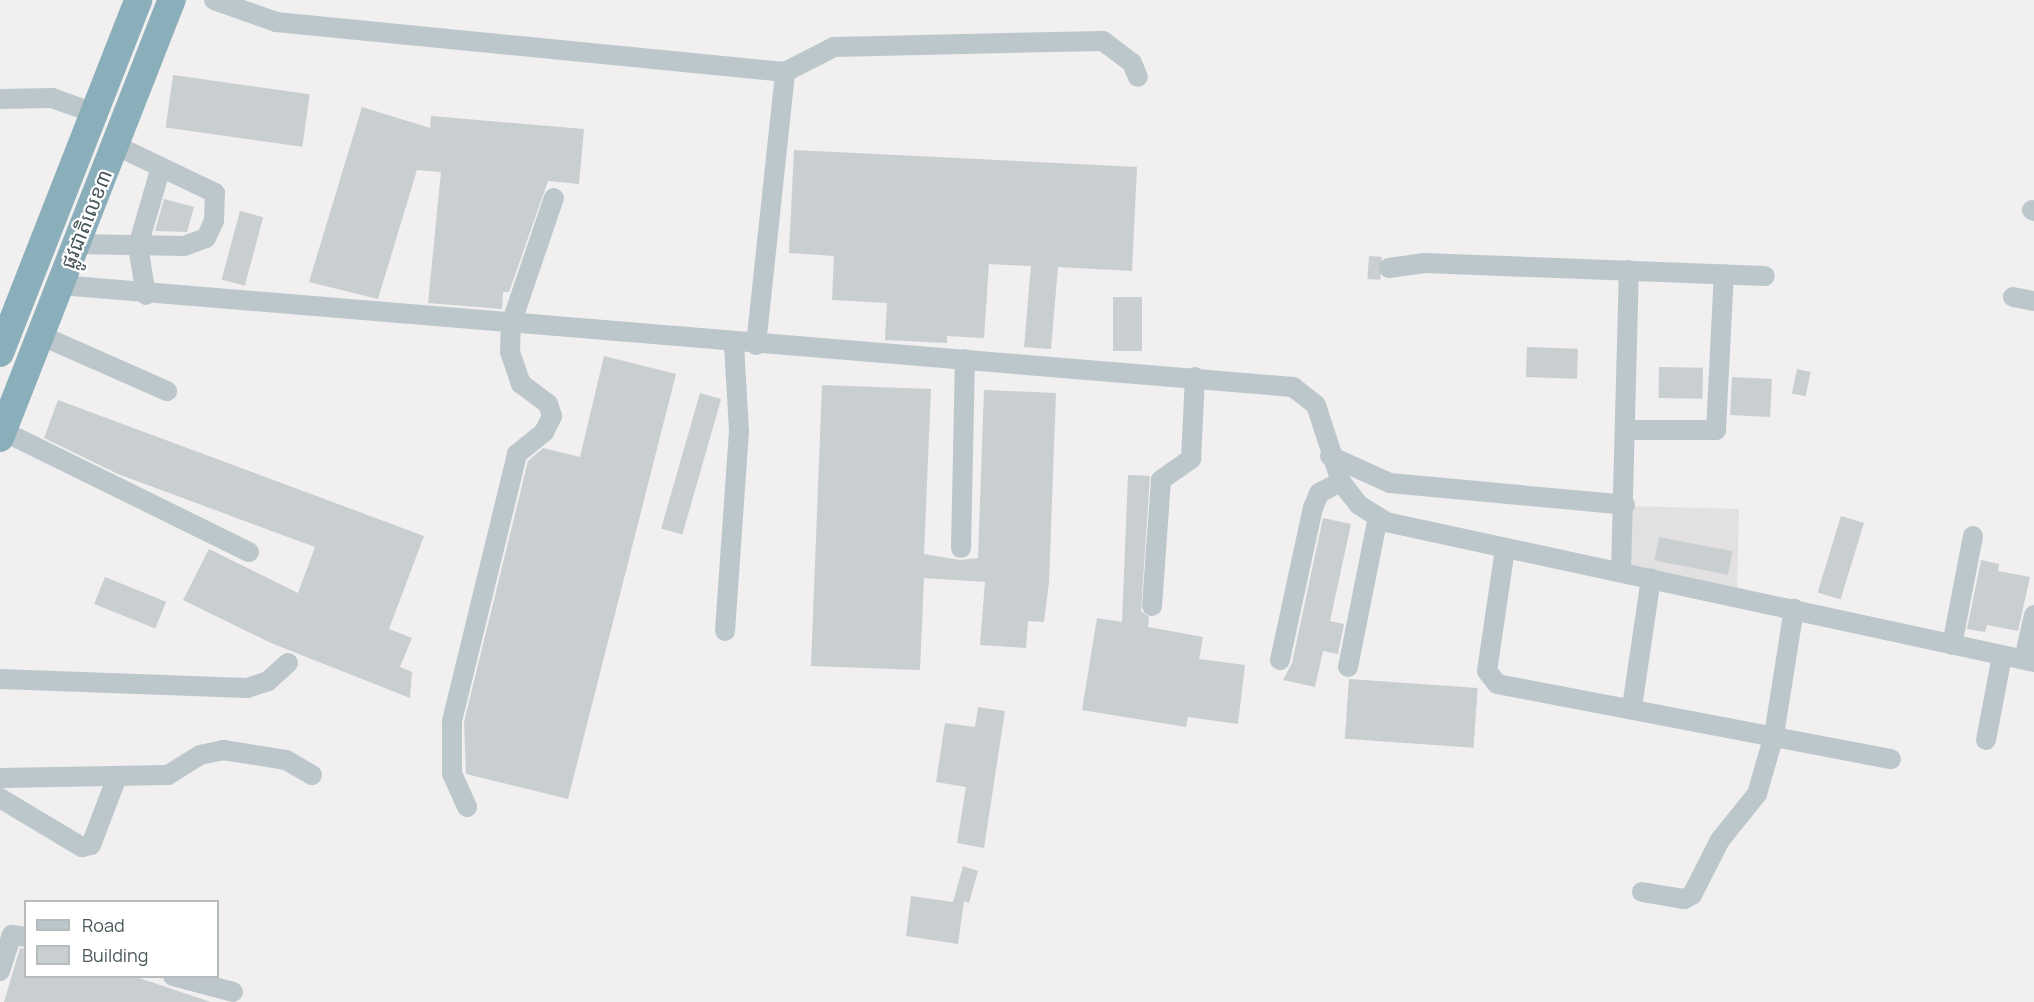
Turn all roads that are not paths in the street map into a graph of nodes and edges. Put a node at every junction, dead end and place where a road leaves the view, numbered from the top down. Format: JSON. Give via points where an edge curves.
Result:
{"nodes":[{"id":1,"x":138,"y":0,"type":"edge"},
{"id":2,"x":172,"y":0,"type":"edge"},
{"id":3,"x":214,"y":0,"type":"edge"},
{"id":4,"x":785,"y":72,"type":"junction"},
{"id":5,"x":1138,"y":77,"type":"dead end"},
{"id":6,"x":0,"y":99,"type":"edge"},
{"id":7,"x":94,"y":113,"type":"junction"},
{"id":8,"x":115,"y":145,"type":"junction"},
{"id":9,"x":161,"y":166,"type":"junction"},
{"id":10,"x":554,"y":198,"type":"dead end"},
{"id":11,"x":76,"y":244,"type":"junction"},
{"id":12,"x":138,"y":246,"type":"junction"},
{"id":13,"x":1389,"y":268,"type":"dead end"},
{"id":14,"x":1629,"y":270,"type":"junction"},
{"id":15,"x":1724,"y":274,"type":"junction"},
{"id":16,"x":1765,"y":276,"type":"dead end"},
{"id":17,"x":60,"y":285,"type":"junction"},
{"id":18,"x":146,"y":295,"type":"junction"},
{"id":19,"x":2013,"y":297,"type":"dead end"},
{"id":20,"x":2034,"y":301,"type":"edge"},
{"id":21,"x":511,"y":324,"type":"junction"},
{"id":22,"x":40,"y":335,"type":"junction"},
{"id":23,"x":734,"y":344,"type":"junction"},
{"id":24,"x":756,"y":345,"type":"junction"},
{"id":25,"x":0,"y":353,"type":"edge"},
{"id":26,"x":965,"y":359,"type":"junction"},
{"id":27,"x":1195,"y":377,"type":"junction"},
{"id":28,"x":167,"y":391,"type":"dead end"},
{"id":29,"x":1629,"y":430,"type":"junction"},
{"id":30,"x":1,"y":434,"type":"edge"},
{"id":31,"x":1330,"y":456,"type":"junction"},
{"id":32,"x":1341,"y":482,"type":"junction"},
{"id":33,"x":1625,"y":505,"type":"junction"},
{"id":34,"x":1378,"y":517,"type":"junction"},
{"id":35,"x":1973,"y":536,"type":"dead end"},
{"id":36,"x":961,"y":549,"type":"dead end"},
{"id":37,"x":1505,"y":549,"type":"junction"},
{"id":38,"x":249,"y":552,"type":"dead end"},
{"id":39,"x":1622,"y":571,"type":"junction"},
{"id":40,"x":1651,"y":578,"type":"junction"},
{"id":41,"x":1152,"y":606,"type":"dead end"},
{"id":42,"x":1794,"y":609,"type":"junction"},
{"id":43,"x":2034,"y":615,"type":"edge"},
{"id":44,"x":725,"y":631,"type":"dead end"},
{"id":45,"x":1952,"y":645,"type":"junction"},
{"id":46,"x":2002,"y":656,"type":"junction"},
{"id":47,"x":1280,"y":660,"type":"dead end"},
{"id":48,"x":2029,"y":661,"type":"edge"},
{"id":49,"x":288,"y":663,"type":"dead end"},
{"id":50,"x":1348,"y":667,"type":"dead end"},
{"id":51,"x":0,"y":679,"type":"edge"},
{"id":52,"x":1632,"y":707,"type":"junction"},
{"id":53,"x":1774,"y":735,"type":"junction"},
{"id":54,"x":1986,"y":740,"type":"dead end"},
{"id":55,"x":1891,"y":759,"type":"dead end"},
{"id":56,"x":312,"y":775,"type":"dead end"},
{"id":57,"x":117,"y":777,"type":"junction"},
{"id":58,"x":0,"y":778,"type":"edge"},
{"id":59,"x":0,"y":798,"type":"edge"},
{"id":60,"x":467,"y":807,"type":"dead end"},
{"id":61,"x":1642,"y":892,"type":"dead end"},
{"id":62,"x":24,"y":937,"type":"edge"},
{"id":63,"x":0,"y":971,"type":"edge"},
{"id":64,"x":180,"y":978,"type":"edge"},
{"id":65,"x":233,"y":993,"type":"dead end"}],
"edges":[{"from":1,"to":7,"type":"highway","name":"ផ្លូវជាតិលេខ៣"},
{"from":2,"to":8,"type":"highway","name":"ផ្លូវជាតិលេខ៣"},
{"from":3,"to":4,"type":"street","via":[[276,22]]},
{"from":4,"to":5,"type":"street","via":[[834,47],[1103,40],[1132,63]]},
{"from":4,"to":24,"type":"street"},
{"from":6,"to":7,"type":"street","via":[[52,98]]},
{"from":7,"to":25,"type":"highway","name":"ផ្លូវជាតិលេខ៣"},
{"from":8,"to":9,"type":"street"},
{"from":8,"to":11,"type":"highway","name":"ផ្លូវជាតិលេខ៣"},
{"from":9,"to":12,"type":"street"},
{"from":9,"to":12,"type":"street","via":[[215,193],[214,221],[207,238],[184,246]]},
{"from":10,"to":21,"type":"street"},
{"from":11,"to":12,"type":"street"},
{"from":11,"to":17,"type":"highway","name":"ផ្លូវជាតិលេខ៣"},
{"from":12,"to":18,"type":"street"},
{"from":13,"to":14,"type":"street","via":[[1425,263]]},
{"from":14,"to":15,"type":"street"},
{"from":14,"to":29,"type":"street"},
{"from":15,"to":16,"type":"street"},
{"from":15,"to":29,"type":"street","via":[[1716,430]]},
{"from":17,"to":18,"type":"street"},
{"from":17,"to":22,"type":"highway","name":"ផ្លូវជាតិលេខ៣"},
{"from":18,"to":21,"type":"street"},
{"from":19,"to":20,"type":"street"},
{"from":21,"to":23,"type":"street"},
{"from":21,"to":60,"type":"street","via":[[514,371],[548,404],[552,416],[544,432],[517,454],[452,721],[452,774]]},
{"from":22,"to":28,"type":"street"},
{"from":22,"to":30,"type":"highway","name":"ផ្លូវជាតិលេខ៣"},
{"from":23,"to":24,"type":"street"},
{"from":23,"to":44,"type":"street","via":[[739,431]]},
{"from":24,"to":26,"type":"street"},
{"from":26,"to":27,"type":"street"},
{"from":26,"to":36,"type":"street"},
{"from":27,"to":31,"type":"street","via":[[1305,392],[1323,423]]},
{"from":27,"to":41,"type":"street","via":[[1191,459],[1161,480]]},
{"from":29,"to":33,"type":"street"},
{"from":30,"to":38,"type":"street"},
{"from":31,"to":32,"type":"street"},
{"from":31,"to":33,"type":"street","via":[[1390,483]]},
{"from":32,"to":34,"type":"street","via":[[1359,505]]},
{"from":32,"to":47,"type":"street","via":[[1319,493],[1313,508]]},
{"from":33,"to":39,"type":"street"},
{"from":34,"to":37,"type":"street"},
{"from":34,"to":50,"type":"street"},
{"from":35,"to":45,"type":"street"},
{"from":37,"to":39,"type":"street"},
{"from":37,"to":52,"type":"street","via":[[1488,679]]},
{"from":39,"to":40,"type":"street"},
{"from":40,"to":42,"type":"street"},
{"from":40,"to":52,"type":"street"},
{"from":42,"to":45,"type":"street"},
{"from":42,"to":53,"type":"street"},
{"from":43,"to":48,"type":"street"},
{"from":45,"to":46,"type":"street"},
{"from":46,"to":48,"type":"street"},
{"from":46,"to":54,"type":"street"},
{"from":49,"to":51,"type":"street","via":[[268,681],[247,688]]},
{"from":52,"to":53,"type":"street"},
{"from":53,"to":55,"type":"street"},
{"from":53,"to":61,"type":"street","via":[[1757,794],[1720,840],[1699,887],[1684,899]]},
{"from":56,"to":57,"type":"street","via":[[286,760],[223,750],[200,755],[168,775]]},
{"from":57,"to":58,"type":"street"},
{"from":57,"to":59,"type":"street","via":[[91,845],[82,847]]},
{"from":62,"to":63,"type":"street","via":[[12,936]]},
{"from":64,"to":65,"type":"street"}]}
